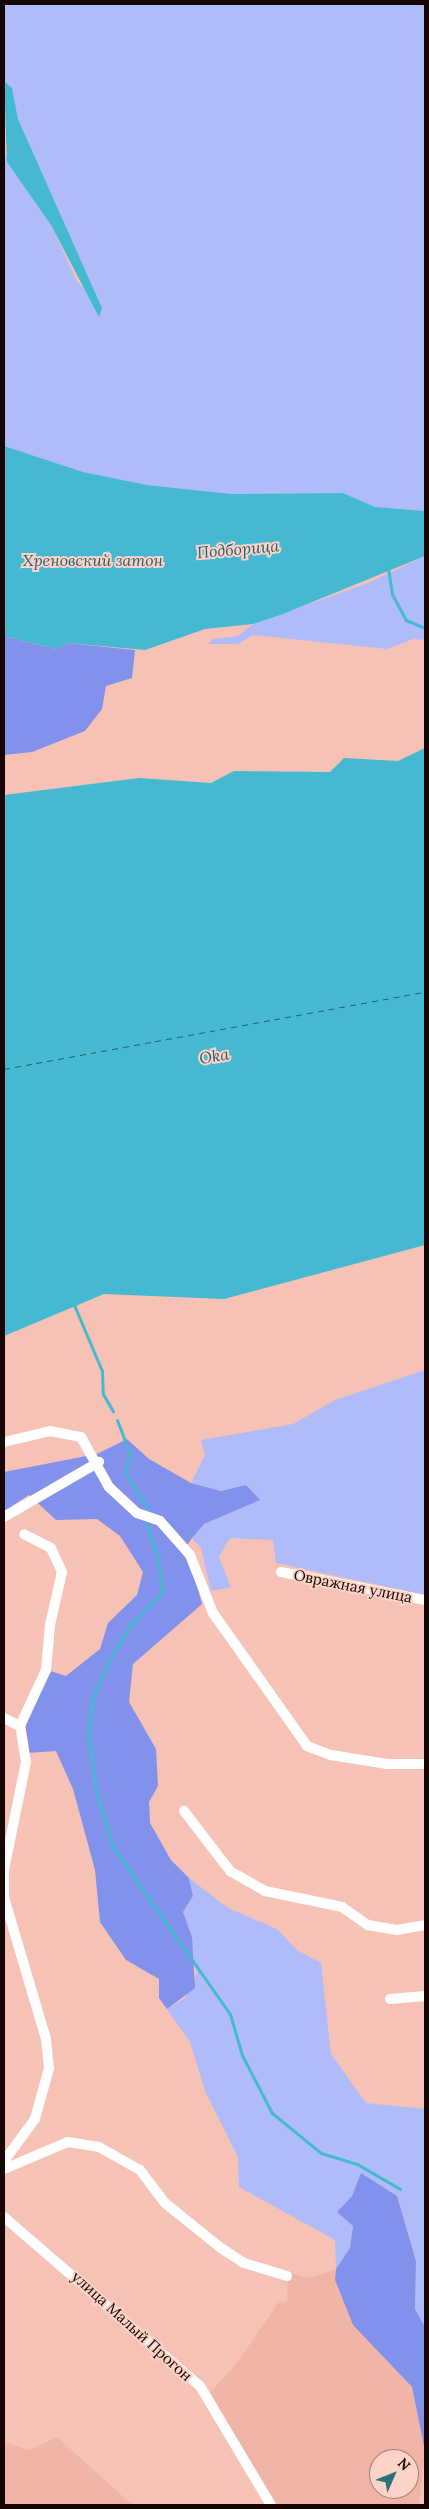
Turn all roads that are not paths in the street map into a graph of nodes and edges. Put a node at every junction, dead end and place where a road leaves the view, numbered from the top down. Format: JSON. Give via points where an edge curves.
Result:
{"nodes":[{"id":1,"x":4,"y":1442,"type":"edge"},
{"id":2,"x":99,"y":1462,"type":"junction"},
{"id":3,"x":4,"y":1517,"type":"edge"},
{"id":4,"x":24,"y":1534,"type":"dead end"},
{"id":5,"x":280,"y":1572,"type":"dead end"},
{"id":6,"x":425,"y":1600,"type":"edge"},
{"id":7,"x":4,"y":1718,"type":"edge"},
{"id":8,"x":20,"y":1726,"type":"junction"},
{"id":9,"x":425,"y":1764,"type":"edge"},
{"id":10,"x":184,"y":1812,"type":"dead end"},
{"id":11,"x":425,"y":1925,"type":"edge"},
{"id":12,"x":425,"y":1996,"type":"edge"},
{"id":13,"x":390,"y":1999,"type":"dead end"},
{"id":14,"x":4,"y":2161,"type":"edge"},
{"id":15,"x":4,"y":2169,"type":"edge"},
{"id":16,"x":4,"y":2217,"type":"edge"},
{"id":17,"x":287,"y":2276,"type":"dead end"},
{"id":18,"x":271,"y":2505,"type":"edge"}],
"edges":[{"from":1,"to":2,"type":"street","via":[[50,1431],[81,1437]]},
{"from":2,"to":3,"type":"street"},
{"from":2,"to":9,"type":"street","via":[[109,1487],[137,1513],[160,1521],[190,1555],[213,1613],[307,1746],[331,1755],[387,1764]]},
{"from":4,"to":8,"type":"street","via":[[51,1548],[62,1572],[46,1670]]},
{"from":5,"to":6,"type":"street","name":"Овражная улица"},
{"from":7,"to":8,"type":"street"},
{"from":8,"to":14,"type":"street","via":[[26,1762],[4,1870],[4,1898],[46,2040],[49,2068],[35,2119]]},
{"from":10,"to":11,"type":"street","via":[[230,1870],[265,1891],[342,1908],[368,1925],[397,1930]]},
{"from":12,"to":13,"type":"street"},
{"from":15,"to":17,"type":"street","via":[[68,2142],[99,2147],[140,2170],[166,2203],[221,2248],[244,2263]]},
{"from":16,"to":18,"type":"street","name":"улица Малый Прогон","via":[[200,2386]]}]}
